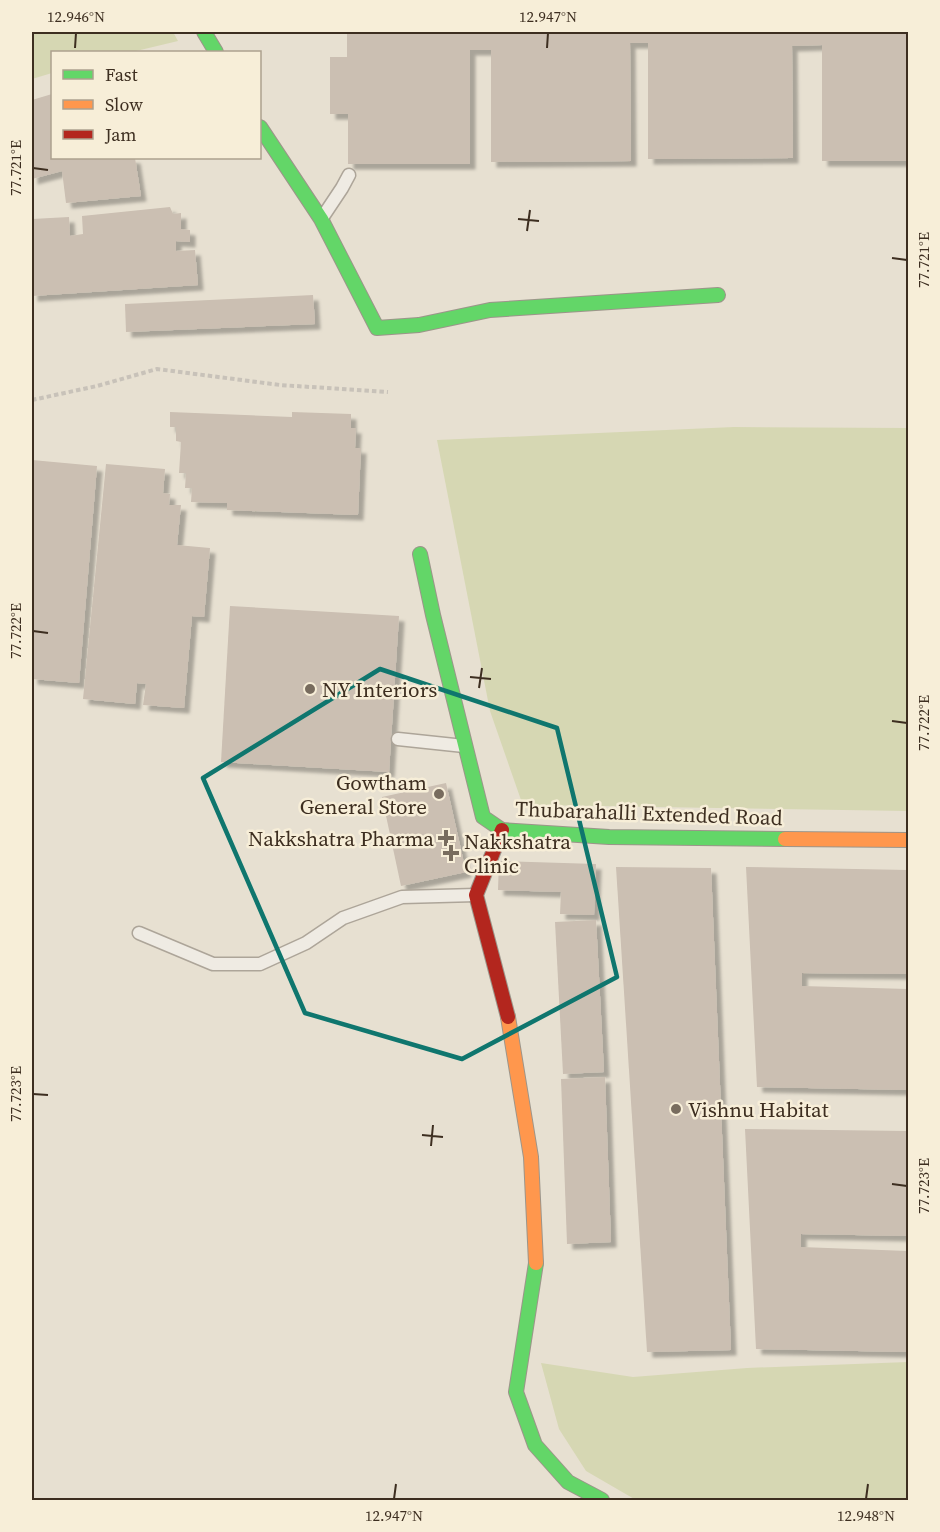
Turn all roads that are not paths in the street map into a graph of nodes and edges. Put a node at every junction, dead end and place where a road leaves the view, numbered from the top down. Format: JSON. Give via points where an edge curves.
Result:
{"nodes":[{"id":1,"x":204,"y":32,"type":"edge"},
{"id":2,"x":215,"y":51,"type":"edge"},
{"id":3,"x":261,"y":129,"type":"edge"},
{"id":4,"x":349,"y":175,"type":"dead end"},
{"id":5,"x":321,"y":219,"type":"junction"},
{"id":6,"x":718,"y":295,"type":"dead end"},
{"id":7,"x":420,"y":555,"type":"dead end"},
{"id":8,"x":398,"y":739,"type":"dead end"},
{"id":9,"x":465,"y":746,"type":"junction"},
{"id":10,"x":502,"y":830,"type":"junction"},
{"id":11,"x":909,"y":840,"type":"edge"},
{"id":12,"x":476,"y":895,"type":"junction"},
{"id":13,"x":139,"y":933,"type":"dead end"},
{"id":14,"x":602,"y":1500,"type":"edge"}],
"edges":[{"from":1,"to":2,"type":"street"},
{"from":3,"to":5,"type":"street"},
{"from":4,"to":5,"type":"lane"},
{"from":5,"to":6,"type":"street","via":[[376,328],[419,325],[490,310]]},
{"from":7,"to":9,"type":"street","name":"Thubarahalli Extended Road"},
{"from":8,"to":9,"type":"lane"},
{"from":9,"to":10,"type":"street","name":"Thubarahalli Extended Road","via":[[483,817]]},
{"from":10,"to":11,"type":"street","name":"Thubarahalli Extended Road","via":[[609,837]]},
{"from":10,"to":12,"type":"street"},
{"from":12,"to":13,"type":"lane","via":[[402,897],[343,918],[306,944],[260,964],[213,964]]},
{"from":12,"to":14,"type":"street","via":[[508,1019],[531,1157],[536,1264],[516,1392],[535,1445],[568,1482]]}]}
